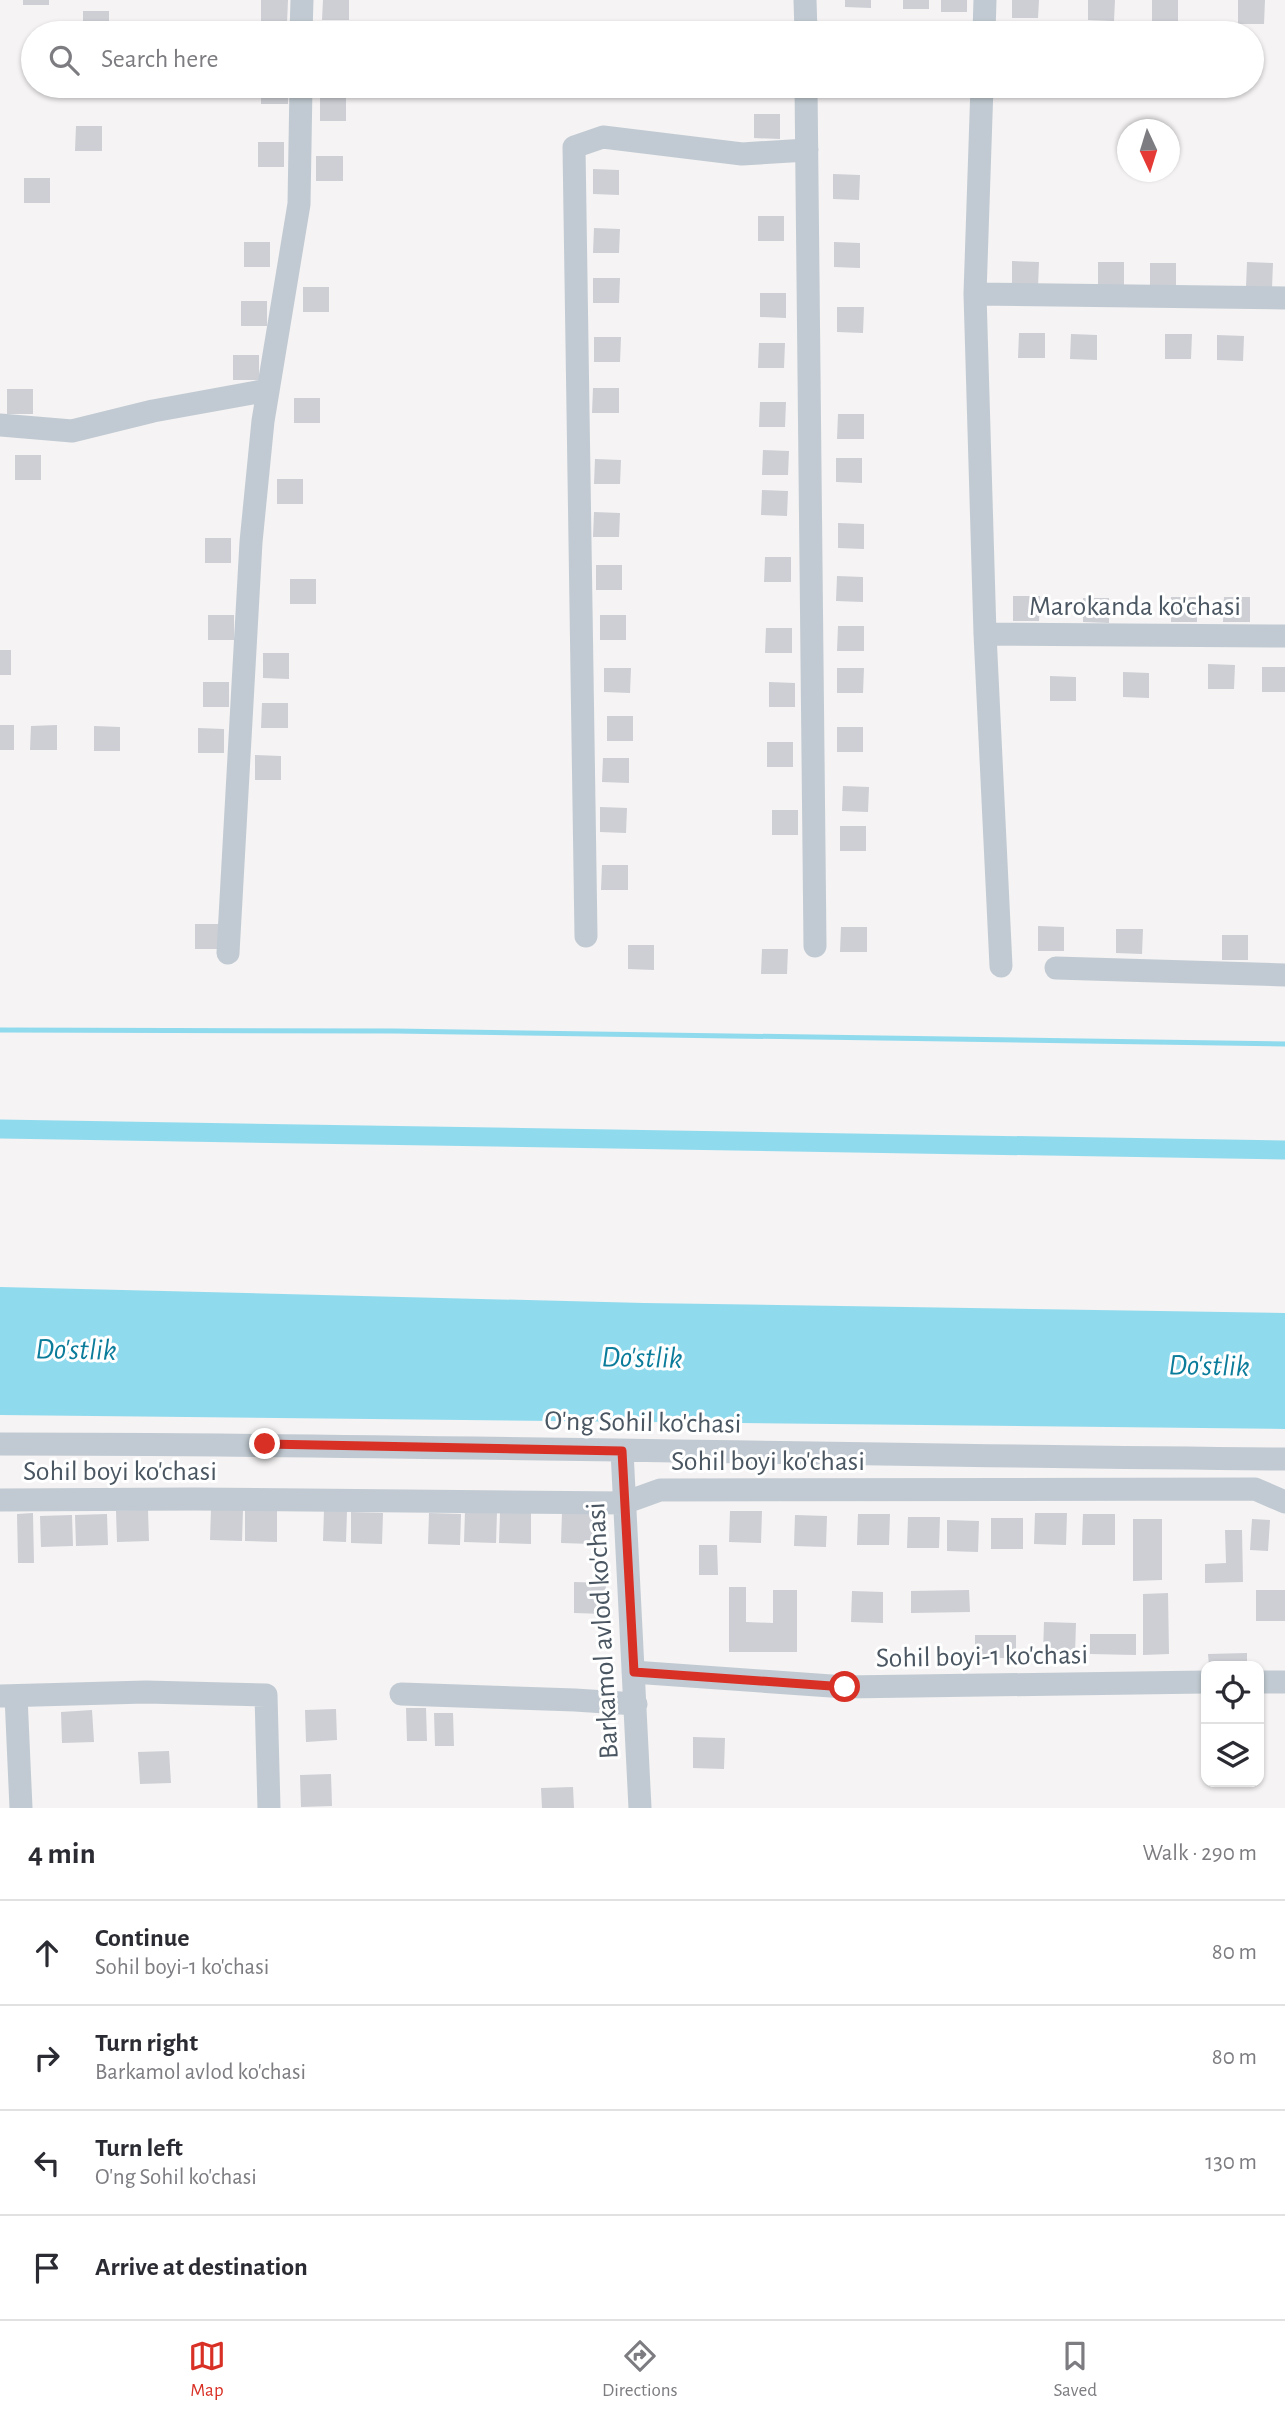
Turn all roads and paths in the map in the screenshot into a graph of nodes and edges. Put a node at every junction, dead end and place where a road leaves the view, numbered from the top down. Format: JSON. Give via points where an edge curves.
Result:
{"nodes":[{"id":1,"x":302,"y":0,"type":"edge"},
{"id":2,"x":805,"y":0,"type":"edge"},
{"id":3,"x":985,"y":0,"type":"edge"},
{"id":4,"x":301,"y":21,"type":"edge"},
{"id":5,"x":806,"y":21,"type":"edge"},
{"id":6,"x":984,"y":21,"type":"edge"},
{"id":7,"x":301,"y":98,"type":"edge"},
{"id":8,"x":806,"y":98,"type":"edge"},
{"id":9,"x":982,"y":98,"type":"edge"},
{"id":10,"x":807,"y":150,"type":"junction"},
{"id":11,"x":975,"y":294,"type":"junction"},
{"id":12,"x":1285,"y":298,"type":"edge"},
{"id":13,"x":268,"y":390,"type":"junction"},
{"id":14,"x":0,"y":425,"type":"edge"},
{"id":15,"x":985,"y":634,"type":"junction"},
{"id":16,"x":1285,"y":636,"type":"edge"},
{"id":17,"x":586,"y":936,"type":"dead end"},
{"id":18,"x":815,"y":946,"type":"dead end"},
{"id":19,"x":228,"y":953,"type":"dead end"},
{"id":20,"x":1000,"y":966,"type":"dead end"},
{"id":21,"x":1056,"y":968,"type":"dead end"},
{"id":22,"x":1285,"y":975,"type":"edge"},
{"id":23,"x":0,"y":1444,"type":"edge"},
{"id":24,"x":622,"y":1451,"type":"junction"},
{"id":25,"x":1285,"y":1459,"type":"edge"},
{"id":26,"x":0,"y":1500,"type":"edge"},
{"id":27,"x":1285,"y":1502,"type":"edge"},
{"id":28,"x":624,"y":1503,"type":"junction"},
{"id":29,"x":634,"y":1672,"type":"junction"},
{"id":30,"x":1201,"y":1682,"type":"edge"},
{"id":31,"x":1264,"y":1682,"type":"edge"},
{"id":32,"x":1285,"y":1682,"type":"edge"},
{"id":33,"x":401,"y":1694,"type":"dead end"},
{"id":34,"x":8,"y":1696,"type":"edge"},
{"id":35,"x":636,"y":1704,"type":"junction"},
{"id":36,"x":21,"y":1808,"type":"edge"},
{"id":37,"x":269,"y":1808,"type":"edge"},
{"id":38,"x":640,"y":1808,"type":"edge"}],
"edges":[{"from":1,"to":4,"type":"street"},
{"from":2,"to":5,"type":"street"},
{"from":3,"to":6,"type":"street"},
{"from":7,"to":13,"type":"street","via":[[299,204]]},
{"from":8,"to":10,"type":"street"},
{"from":9,"to":11,"type":"street"},
{"from":10,"to":17,"type":"street","via":[[742,154],[603,137],[574,147]]},
{"from":10,"to":18,"type":"street"},
{"from":11,"to":12,"type":"street"},
{"from":11,"to":15,"type":"street"},
{"from":13,"to":14,"type":"street","via":[[72,431]]},
{"from":13,"to":19,"type":"street","via":[[251,542]]},
{"from":15,"to":16,"type":"street","name":"Marokanda ko'chasi"},
{"from":15,"to":20,"type":"street"},
{"from":21,"to":22,"type":"street"},
{"from":23,"to":24,"type":"street","name":"O'ng Sohil ko'chasi"},
{"from":24,"to":25,"type":"street","name":"O'ng Sohil ko'chasi"},
{"from":24,"to":28,"type":"street","name":"Barkamol avlod ko'chasi"},
{"from":26,"to":28,"type":"street","name":"Sohil boyi ko'chasi"},
{"from":27,"to":28,"type":"street","name":"Sohil boyi ko'chasi","via":[[1255,1489],[660,1490]]},
{"from":28,"to":29,"type":"street","name":"Barkamol avlod ko'chasi"},
{"from":29,"to":30,"type":"street","name":"Sohil boyi-1 ko'chasi","via":[[845,1687]]},
{"from":29,"to":35,"type":"street","name":"Barkamol avlod ko'chasi"},
{"from":31,"to":32,"type":"street"},
{"from":33,"to":35,"type":"street"},
{"from":34,"to":36,"type":"street"},
{"from":34,"to":37,"type":"street","via":[[267,1695]]},
{"from":35,"to":38,"type":"street","name":"Barkamol avlod ko'chasi"}]}
